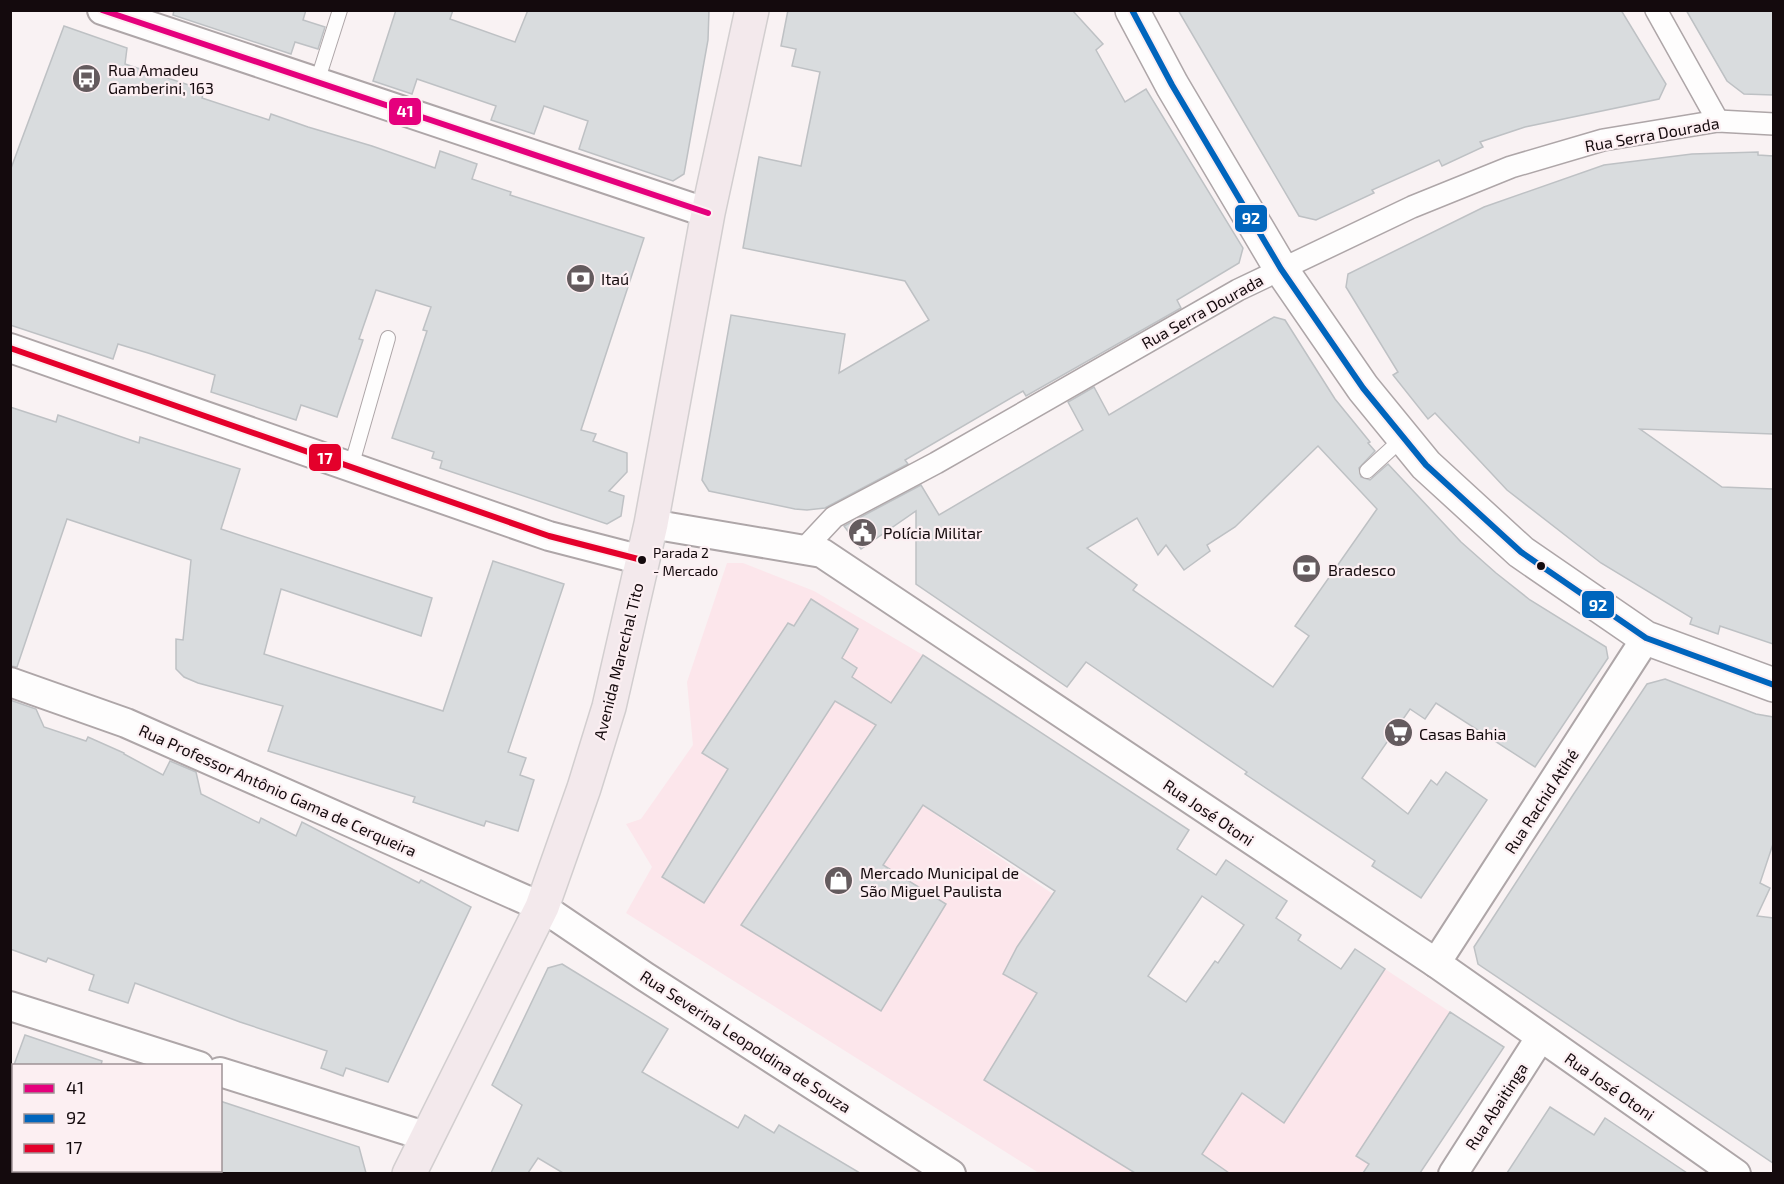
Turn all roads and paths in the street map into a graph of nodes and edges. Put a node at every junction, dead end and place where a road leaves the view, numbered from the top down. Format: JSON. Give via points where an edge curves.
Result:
{"nodes":[{"id":1,"x":102,"y":10,"type":"edge"},
{"id":2,"x":340,"y":10,"type":"edge"},
{"id":3,"x":730,"y":10,"type":"edge"},
{"id":4,"x":752,"y":10,"type":"edge"},
{"id":5,"x":1132,"y":10,"type":"edge"},
{"id":6,"x":1656,"y":10,"type":"edge"},
{"id":7,"x":740,"y":66,"type":"junction"},
{"id":8,"x":317,"y":82,"type":"junction"},
{"id":9,"x":1718,"y":121,"type":"junction"},
{"id":10,"x":1773,"y":124,"type":"edge"},
{"id":11,"x":708,"y":213,"type":"junction"},
{"id":12,"x":1281,"y":269,"type":"junction"},
{"id":13,"x":388,"y":338,"type":"dead end"},
{"id":14,"x":10,"y":348,"type":"edge"},
{"id":15,"x":1403,"y":438,"type":"junction"},
{"id":16,"x":351,"y":467,"type":"junction"},
{"id":17,"x":1366,"y":471,"type":"dead end"},
{"id":18,"x":651,"y":524,"type":"junction"},
{"id":19,"x":804,"y":549,"type":"junction"},
{"id":20,"x":642,"y":560,"type":"junction"},
{"id":21,"x":1646,"y":638,"type":"junction"},
{"id":22,"x":10,"y":682,"type":"edge"},
{"id":23,"x":1773,"y":685,"type":"edge"},
{"id":24,"x":542,"y":907,"type":"junction"},
{"id":25,"x":1436,"y":963,"type":"junction"},
{"id":26,"x":10,"y":1006,"type":"edge"},
{"id":27,"x":1540,"y":1038,"type":"junction"},
{"id":28,"x":196,"y":1064,"type":"edge"},
{"id":29,"x":222,"y":1073,"type":"edge"},
{"id":30,"x":428,"y":1137,"type":"junction"},
{"id":31,"x":409,"y":1173,"type":"edge"},
{"id":32,"x":951,"y":1173,"type":"edge"},
{"id":33,"x":1453,"y":1173,"type":"edge"},
{"id":34,"x":1736,"y":1173,"type":"edge"}],
"edges":[{"from":1,"to":8,"type":"street"},
{"from":2,"to":8,"type":"lane"},
{"from":3,"to":7,"type":"main road","name":"Avenida Marechal Tito"},
{"from":4,"to":7,"type":"main road"},
{"from":5,"to":12,"type":"main road"},
{"from":6,"to":9,"type":"street"},
{"from":7,"to":11,"type":"main road","name":"Avenida Marechal Tito"},
{"from":8,"to":11,"type":"street"},
{"from":9,"to":10,"type":"street","name":"Rua Serra Dourada"},
{"from":9,"to":12,"type":"street","name":"Rua Serra Dourada","via":[[1603,140],[1511,167],[1412,207]]},
{"from":11,"to":18,"type":"main road","name":"Avenida Marechal Tito"},
{"from":12,"to":15,"type":"main road","via":[[1363,388]]},
{"from":12,"to":19,"type":"street","name":"Rua Serra Dourada","via":[[834,517]]},
{"from":13,"to":16,"type":"lane"},
{"from":14,"to":16,"type":"street"},
{"from":15,"to":17,"type":"lane"},
{"from":15,"to":21,"type":"main road","via":[[1426,465],[1521,552]]},
{"from":16,"to":20,"type":"street","via":[[549,536]]},
{"from":18,"to":19,"type":"street","name":"Rua José Otoni"},
{"from":18,"to":20,"type":"main road","name":"Avenida Marechal Tito"},
{"from":19,"to":25,"type":"street","name":"Rua José Otoni","via":[[822,553]]},
{"from":20,"to":24,"type":"main road","name":"Avenida Marechal Tito","via":[[609,707]]},
{"from":21,"to":23,"type":"main road"},
{"from":21,"to":25,"type":"street","name":"Rua Rachid Atihé"},
{"from":22,"to":24,"type":"street","name":"Rua Professor Antônio Gama de Cerqueira","via":[[126,723]]},
{"from":24,"to":30,"type":"main road","name":"Avenida Marechal Tito"},
{"from":24,"to":32,"type":"street","name":"Rua Severina Leopoldina de Souza"},
{"from":25,"to":27,"type":"street","name":"Rua José Otoni"},
{"from":26,"to":28,"type":"street"},
{"from":27,"to":33,"type":"street","name":"Rua Abaitinga"},
{"from":27,"to":34,"type":"street","name":"Rua José Otoni"},
{"from":29,"to":30,"type":"street"},
{"from":30,"to":31,"type":"main road","name":"Avenida Marechal Tito"}]}
